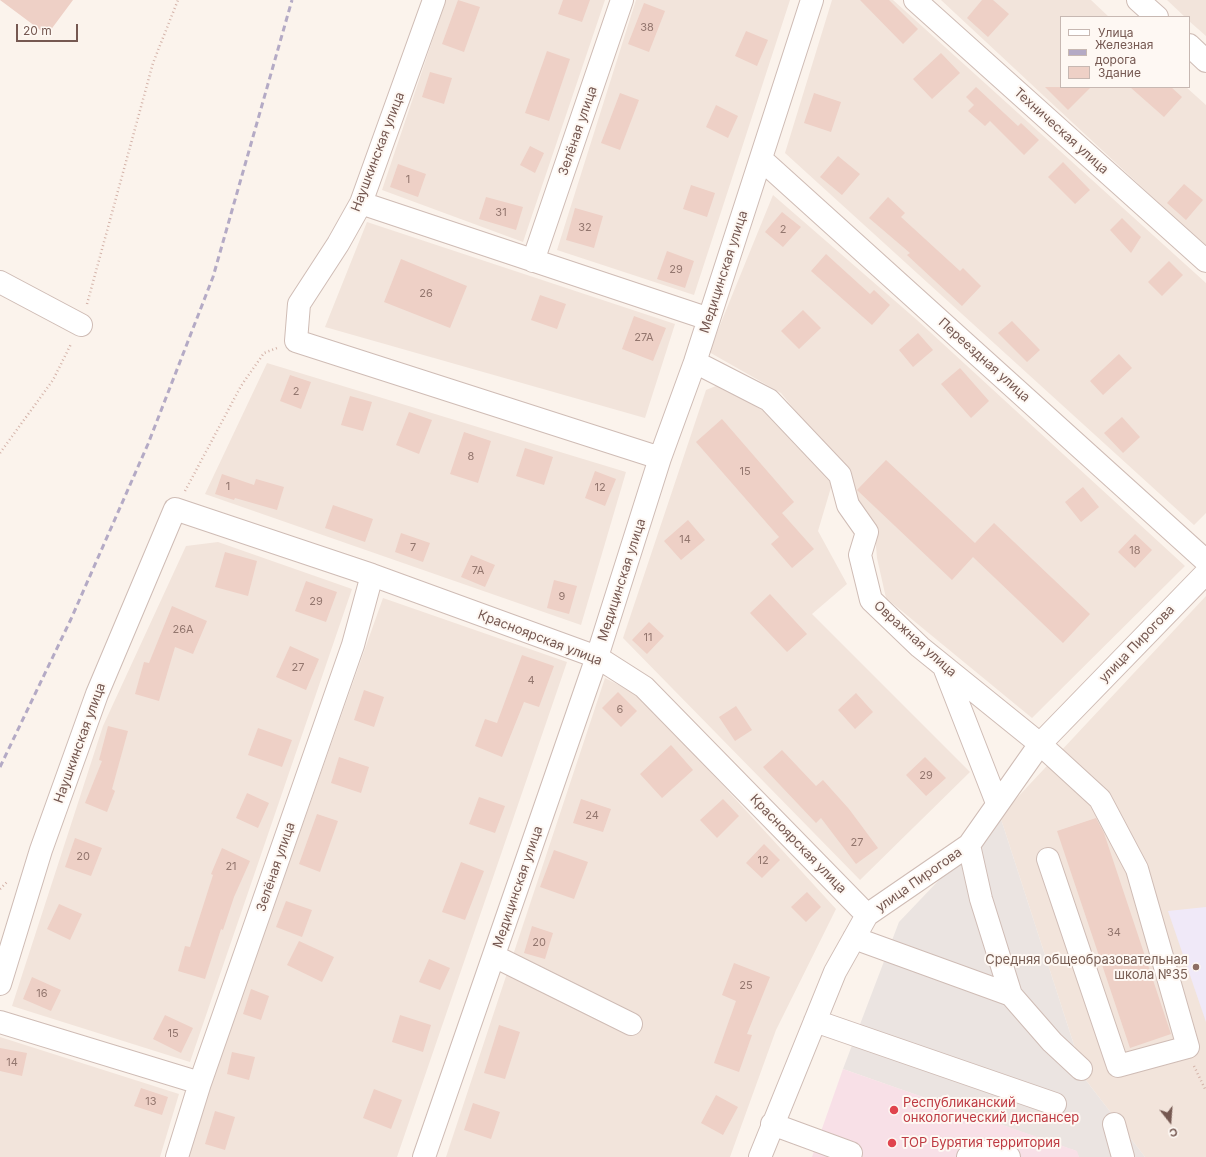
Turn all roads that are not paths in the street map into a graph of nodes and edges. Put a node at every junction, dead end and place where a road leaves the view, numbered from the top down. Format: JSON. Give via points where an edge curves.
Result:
{"nodes":[{"id":1,"x":434,"y":0,"type":"edge"},
{"id":2,"x":622,"y":0,"type":"edge"},
{"id":3,"x":812,"y":0,"type":"edge"},
{"id":4,"x":915,"y":0,"type":"edge"},
{"id":5,"x":1138,"y":0,"type":"edge"},
{"id":6,"x":1156,"y":16,"type":"edge"},
{"id":7,"x":1190,"y":47,"type":"edge"},
{"id":8,"x":1206,"y":61,"type":"edge"},
{"id":9,"x":762,"y":159,"type":"junction"},
{"id":10,"x":361,"y":203,"type":"junction"},
{"id":11,"x":533,"y":261,"type":"junction"},
{"id":12,"x":1206,"y":261,"type":"edge"},
{"id":13,"x":0,"y":282,"type":"edge"},
{"id":14,"x":708,"y":319,"type":"junction"},
{"id":15,"x":81,"y":325,"type":"road end"},
{"id":16,"x":695,"y":362,"type":"junction"},
{"id":17,"x":660,"y":458,"type":"junction"},
{"id":18,"x":175,"y":509,"type":"joint"},
{"id":19,"x":1206,"y":561,"type":"edge"},
{"id":20,"x":1206,"y":573,"type":"edge"},
{"id":21,"x":372,"y":575,"type":"junction"},
{"id":22,"x":597,"y":657,"type":"junction"},
{"id":23,"x":943,"y":666,"type":"junction"},
{"id":24,"x":1040,"y":744,"type":"junction"},
{"id":25,"x":997,"y":803,"type":"junction"},
{"id":26,"x":968,"y":846,"type":"junction"},
{"id":27,"x":1048,"y":859,"type":"dead end"},
{"id":28,"x":868,"y":915,"type":"junction"},
{"id":29,"x":854,"y":938,"type":"junction"},
{"id":30,"x":494,"y":956,"type":"junction"},
{"id":31,"x":0,"y":984,"type":"edge"},
{"id":32,"x":1011,"y":995,"type":"junction"},
{"id":33,"x":814,"y":1021,"type":"junction"},
{"id":34,"x":0,"y":1022,"type":"edge"},
{"id":35,"x":631,"y":1024,"type":"dead end"},
{"id":36,"x":1081,"y":1069,"type":"dead end"},
{"id":37,"x":200,"y":1083,"type":"junction"},
{"id":38,"x":1055,"y":1104,"type":"dead end"},
{"id":39,"x":772,"y":1124,"type":"junction"},
{"id":40,"x":1114,"y":1124,"type":"dead end"},
{"id":41,"x":851,"y":1152,"type":"dead end"},
{"id":42,"x":177,"y":1157,"type":"edge"},
{"id":43,"x":424,"y":1157,"type":"edge"},
{"id":44,"x":760,"y":1157,"type":"edge"},
{"id":45,"x":968,"y":1157,"type":"edge"},
{"id":46,"x":1009,"y":1157,"type":"edge"},
{"id":47,"x":1123,"y":1157,"type":"edge"}],
"edges":[{"from":1,"to":10,"type":"street","name":"Наушкинская улица"},
{"from":2,"to":11,"type":"street","name":"Зелёная улица"},
{"from":3,"to":9,"type":"street","name":"Медицинская улица"},
{"from":4,"to":12,"type":"street","name":"Техническая улица"},
{"from":5,"to":6,"type":"street"},
{"from":7,"to":8,"type":"street"},
{"from":9,"to":14,"type":"street","name":"Медицинская улица"},
{"from":9,"to":19,"type":"street","name":"Переездная улица"},
{"from":10,"to":11,"type":"street"},
{"from":10,"to":17,"type":"street","name":"Наушкинская улица","via":[[299,304],[296,341]]},
{"from":11,"to":14,"type":"street"},
{"from":13,"to":15,"type":"street"},
{"from":14,"to":16,"type":"street","name":"Медицинская улица"},
{"from":16,"to":17,"type":"street","name":"Медицинская улица"},
{"from":16,"to":23,"type":"street","name":"Овражная улица","via":[[769,400],[840,475],[848,505],[867,532],[860,555],[871,600]]},
{"from":17,"to":22,"type":"street","name":"Медицинская улица"},
{"from":18,"to":21,"type":"street","name":"Красноярская улица"},
{"from":18,"to":31,"type":"street","name":"Наушкинская улица","via":[[96,694],[41,850]]},
{"from":20,"to":24,"type":"street","name":"улица Пирогова"},
{"from":21,"to":22,"type":"street","name":"Красноярская улица"},
{"from":21,"to":37,"type":"street","name":"Зелёная улица","via":[[353,645]]},
{"from":22,"to":28,"type":"street","name":"Красноярская улица","via":[[644,687]]},
{"from":22,"to":30,"type":"street","name":"Медицинская улица"},
{"from":23,"to":24,"type":"street","name":"Овражная улица"},
{"from":23,"to":25,"type":"street"},
{"from":24,"to":25,"type":"street","name":"улица Пирогова"},
{"from":24,"to":27,"type":"street","name":"Овражная улица","via":[[1100,799],[1137,869],[1188,1047],[1118,1066]]},
{"from":25,"to":26,"type":"street","name":"улица Пирогова"},
{"from":26,"to":28,"type":"street","name":"улица Пирогова"},
{"from":26,"to":32,"type":"street","via":[[980,899]]},
{"from":28,"to":29,"type":"street","name":"улица Пирогова"},
{"from":29,"to":32,"type":"street"},
{"from":29,"to":33,"type":"street","name":"улица Пирогова","via":[[835,972]]},
{"from":30,"to":35,"type":"street"},
{"from":30,"to":43,"type":"street","name":"Медицинская улица"},
{"from":32,"to":36,"type":"street","via":[[1052,1042]]},
{"from":33,"to":38,"type":"street"},
{"from":33,"to":39,"type":"street","name":"улица Пирогова"},
{"from":34,"to":37,"type":"street"},
{"from":37,"to":42,"type":"street","name":"Зелёная улица"},
{"from":39,"to":41,"type":"street"},
{"from":39,"to":44,"type":"street","name":"улица Пирогова"},
{"from":40,"to":47,"type":"street"},
{"from":45,"to":46,"type":"street","via":[[990,1151]]}]}
